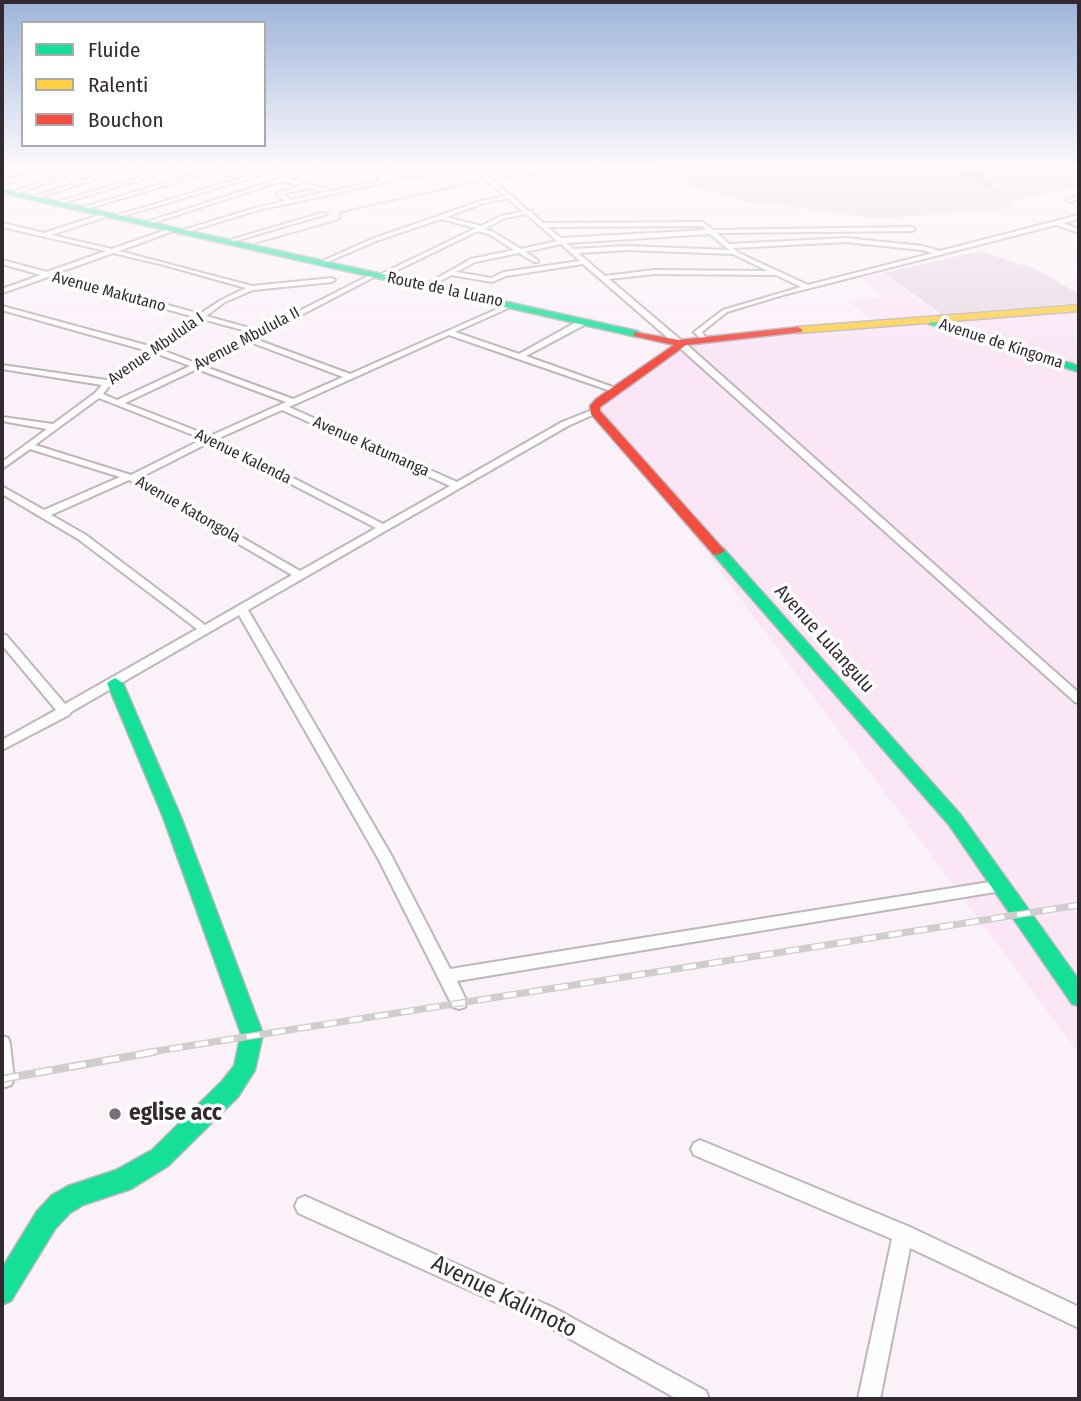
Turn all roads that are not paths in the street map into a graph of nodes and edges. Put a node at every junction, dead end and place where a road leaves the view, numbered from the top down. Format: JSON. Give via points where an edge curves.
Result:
{"nodes":[{"id":1,"x":24,"y":230,"type":"edge"},
{"id":2,"x":59,"y":230,"type":"edge"},
{"id":3,"x":267,"y":230,"type":"edge"},
{"id":4,"x":404,"y":230,"type":"edge"},
{"id":5,"x":479,"y":230,"type":"edge"},
{"id":6,"x":484,"y":230,"type":"edge"},
{"id":7,"x":550,"y":230,"type":"edge"},
{"id":8,"x":820,"y":230,"type":"edge"},
{"id":9,"x":1027,"y":230,"type":"edge"},
{"id":10,"x":175,"y":231,"type":"joint"},
{"id":11,"x":711,"y":232,"type":"junction"},
{"id":12,"x":43,"y":235,"type":"junction"},
{"id":13,"x":563,"y":241,"type":"junction"},
{"id":14,"x":226,"y":242,"type":"junction"},
{"id":15,"x":727,"y":246,"type":"junction"},
{"id":16,"x":518,"y":250,"type":"junction"},
{"id":17,"x":111,"y":251,"type":"junction"},
{"id":18,"x":573,"y":251,"type":"junction"},
{"id":19,"x":734,"y":252,"type":"junction"},
{"id":20,"x":940,"y":253,"type":"junction"},
{"id":21,"x":536,"y":261,"type":"dead end"},
{"id":22,"x":2,"y":262,"type":"edge"},
{"id":23,"x":585,"y":262,"type":"junction"},
{"id":24,"x":321,"y":263,"type":"junction"},
{"id":25,"x":443,"y":264,"type":"dead end"},
{"id":26,"x":457,"y":268,"type":"junction"},
{"id":27,"x":780,"y":272,"type":"junction"},
{"id":28,"x":449,"y":273,"type":"junction"},
{"id":29,"x":47,"y":275,"type":"junction"},
{"id":30,"x":378,"y":275,"type":"junction"},
{"id":31,"x":603,"y":278,"type":"junction"},
{"id":32,"x":332,"y":280,"type":"dead end"},
{"id":33,"x":428,"y":286,"type":"junction"},
{"id":34,"x":807,"y":287,"type":"junction"},
{"id":35,"x":251,"y":288,"type":"junction"},
{"id":36,"x":2,"y":292,"type":"edge"},
{"id":37,"x":511,"y":305,"type":"junction"},
{"id":38,"x":2,"y":308,"type":"edge"},
{"id":39,"x":1079,"y":308,"type":"edge"},
{"id":40,"x":202,"y":318,"type":"junction"},
{"id":41,"x":923,"y":320,"type":"junction"},
{"id":42,"x":583,"y":322,"type":"junction"},
{"id":43,"x":257,"y":332,"type":"junction"},
{"id":44,"x":450,"y":333,"type":"junction"},
{"id":45,"x":247,"y":338,"type":"junction"},
{"id":46,"x":702,"y":338,"type":"junction"},
{"id":47,"x":682,"y":344,"type":"junction"},
{"id":48,"x":154,"y":350,"type":"junction"},
{"id":49,"x":522,"y":356,"type":"junction"},
{"id":50,"x":196,"y":366,"type":"junction"},
{"id":51,"x":2,"y":367,"type":"edge"},
{"id":52,"x":1079,"y":369,"type":"edge"},
{"id":53,"x":351,"y":377,"type":"junction"},
{"id":54,"x":107,"y":383,"type":"junction"},
{"id":55,"x":617,"y":390,"type":"junction"},
{"id":56,"x":98,"y":395,"type":"junction"},
{"id":57,"x":119,"y":401,"type":"junction"},
{"id":58,"x":294,"y":402,"type":"junction"},
{"id":59,"x":283,"y":407,"type":"junction"},
{"id":60,"x":595,"y":412,"type":"junction"},
{"id":61,"x":2,"y":419,"type":"edge"},
{"id":62,"x":53,"y":427,"type":"junction"},
{"id":63,"x":210,"y":439,"type":"junction"},
{"id":64,"x":28,"y":446,"type":"junction"},
{"id":65,"x":2,"y":466,"type":"edge"},
{"id":66,"x":130,"y":478,"type":"junction"},
{"id":67,"x":459,"y":486,"type":"junction"},
{"id":68,"x":2,"y":490,"type":"edge"},
{"id":69,"x":46,"y":513,"type":"junction"},
{"id":70,"x":384,"y":528,"type":"junction"},
{"id":71,"x":301,"y":576,"type":"junction"},
{"id":72,"x":242,"y":610,"type":"junction"},
{"id":73,"x":205,"y":630,"type":"junction"},
{"id":74,"x":2,"y":638,"type":"edge"},
{"id":75,"x":115,"y":683,"type":"junction"},
{"id":76,"x":1079,"y":699,"type":"edge"},
{"id":77,"x":65,"y":712,"type":"junction"},
{"id":78,"x":2,"y":746,"type":"edge"},
{"id":79,"x":1002,"y":886,"type":"junction"},
{"id":80,"x":447,"y":976,"type":"junction"},
{"id":81,"x":1079,"y":997,"type":"edge"},
{"id":82,"x":459,"y":1002,"type":"dead end"},
{"id":83,"x":2,"y":1044,"type":"edge"},
{"id":84,"x":5,"y":1079,"type":"dead end"},
{"id":85,"x":700,"y":1149,"type":"dead end"},
{"id":86,"x":305,"y":1206,"type":"dead end"},
{"id":87,"x":903,"y":1234,"type":"junction"},
{"id":88,"x":2,"y":1292,"type":"edge"},
{"id":89,"x":1079,"y":1318,"type":"edge"},
{"id":90,"x":698,"y":1399,"type":"edge"},
{"id":91,"x":869,"y":1399,"type":"edge"}],
"edges":[{"from":1,"to":12,"type":"street"},
{"from":2,"to":12,"type":"street"},
{"from":3,"to":14,"type":"street"},
{"from":4,"to":24,"type":"street"},
{"from":5,"to":30,"type":"street","name":"Avenue Mbulula II"},
{"from":6,"to":16,"type":"street"},
{"from":7,"to":13,"type":"street"},
{"from":8,"to":11,"type":"street"},
{"from":9,"to":20,"type":"street"},
{"from":10,"to":14,"type":"street","name":"Route de la Luano"},
{"from":10,"to":17,"type":"street"},
{"from":11,"to":13,"type":"street"},
{"from":11,"to":15,"type":"street"},
{"from":12,"to":17,"type":"street"},
{"from":13,"to":16,"type":"street"},
{"from":13,"to":18,"type":"street"},
{"from":14,"to":24,"type":"street","name":"Route de la Luano"},
{"from":15,"to":19,"type":"street"},
{"from":15,"to":20,"type":"street","via":[[851,240]]},
{"from":16,"to":21,"type":"street"},
{"from":16,"to":26,"type":"street"},
{"from":17,"to":29,"type":"street"},
{"from":17,"to":35,"type":"street"},
{"from":18,"to":19,"type":"street"},
{"from":18,"to":23,"type":"street"},
{"from":19,"to":27,"type":"street"},
{"from":20,"to":34,"type":"street"},
{"from":22,"to":29,"type":"street","name":"Avenue Makutano"},
{"from":23,"to":28,"type":"street","via":[[504,274],[492,280]]},
{"from":23,"to":31,"type":"street"},
{"from":24,"to":30,"type":"street","name":"Route de la Luano"},
{"from":25,"to":26,"type":"street"},
{"from":26,"to":28,"type":"street"},
{"from":27,"to":31,"type":"street","via":[[654,272]]},
{"from":27,"to":34,"type":"street"},
{"from":28,"to":33,"type":"street"},
{"from":29,"to":36,"type":"street"},
{"from":29,"to":40,"type":"street","name":"Avenue Makutano"},
{"from":30,"to":33,"type":"street","name":"Route de la Luano"},
{"from":30,"to":43,"type":"street","name":"Avenue Mbulula II"},
{"from":31,"to":47,"type":"street"},
{"from":32,"to":35,"type":"street","name":"Avenue Mbulula I"},
{"from":33,"to":37,"type":"street","name":"Route de la Luano"},
{"from":34,"to":46,"type":"street","via":[[725,311],[698,332]]},
{"from":35,"to":40,"type":"street","name":"Avenue Mbulula I","via":[[223,301]]},
{"from":37,"to":42,"type":"street","name":"Route de la Luano"},
{"from":37,"to":44,"type":"street"},
{"from":38,"to":48,"type":"street","name":"Avenue Katumanga"},
{"from":39,"to":41,"type":"street"},
{"from":40,"to":43,"type":"street","name":"Avenue Makutano"},
{"from":40,"to":48,"type":"street","name":"Avenue Mbulula I"},
{"from":41,"to":46,"type":"street"},
{"from":41,"to":52,"type":"street","name":"Avenue de Kingoma"},
{"from":42,"to":47,"type":"street","name":"Route de la Luano"},
{"from":42,"to":49,"type":"street"},
{"from":43,"to":45,"type":"street","name":"Avenue Mbulula II"},
{"from":44,"to":49,"type":"street"},
{"from":44,"to":53,"type":"street"},
{"from":45,"to":50,"type":"street","name":"Avenue Mbulula II"},
{"from":45,"to":53,"type":"street"},
{"from":46,"to":47,"type":"street"},
{"from":47,"to":55,"type":"street"},
{"from":47,"to":76,"type":"street"},
{"from":48,"to":50,"type":"street","name":"Avenue Katumanga"},
{"from":48,"to":54,"type":"street","name":"Avenue Mbulula I"},
{"from":49,"to":55,"type":"street"},
{"from":50,"to":57,"type":"street","name":"Avenue Mbulula II"},
{"from":50,"to":58,"type":"street","name":"Avenue Katumanga"},
{"from":51,"to":54,"type":"street"},
{"from":53,"to":58,"type":"street"},
{"from":54,"to":56,"type":"street","name":"Avenue Mbulula I"},
{"from":55,"to":60,"type":"street","via":[[595,406]]},
{"from":56,"to":57,"type":"street","name":"Avenue Kalenda"},
{"from":56,"to":62,"type":"street","name":"Avenue Mbulula I"},
{"from":57,"to":63,"type":"street","name":"Avenue Kalenda"},
{"from":58,"to":59,"type":"street"},
{"from":59,"to":63,"type":"street"},
{"from":59,"to":67,"type":"street","name":"Avenue Katumanga"},
{"from":60,"to":67,"type":"street","via":[[565,424]]},
{"from":60,"to":79,"type":"street","name":"Avenue Lulangulu","via":[[923,783],[975,845]]},
{"from":61,"to":62,"type":"street"},
{"from":62,"to":64,"type":"street","name":"Avenue Mbulula I"},
{"from":63,"to":66,"type":"street"},
{"from":63,"to":70,"type":"street","name":"Avenue Kalenda"},
{"from":64,"to":65,"type":"street","name":"Avenue Mbulula I"},
{"from":64,"to":66,"type":"street","name":"Avenue Katongola"},
{"from":66,"to":69,"type":"street"},
{"from":66,"to":71,"type":"street","name":"Avenue Katongola"},
{"from":67,"to":70,"type":"street"},
{"from":68,"to":69,"type":"street"},
{"from":69,"to":73,"type":"street"},
{"from":70,"to":71,"type":"street"},
{"from":71,"to":72,"type":"street"},
{"from":72,"to":73,"type":"street"},
{"from":72,"to":80,"type":"street","via":[[385,857]]},
{"from":73,"to":75,"type":"street"},
{"from":74,"to":77,"type":"street"},
{"from":75,"to":77,"type":"street"},
{"from":75,"to":88,"type":"street","via":[[168,806],[252,1034],[242,1074],[214,1106],[149,1165],[61,1204],[46,1220]]},
{"from":77,"to":78,"type":"street"},
{"from":79,"to":80,"type":"street"},
{"from":79,"to":81,"type":"street","name":"Avenue Lulangulu"},
{"from":80,"to":82,"type":"street"},
{"from":83,"to":84,"type":"street"},
{"from":85,"to":87,"type":"street"},
{"from":86,"to":90,"type":"street","name":"Avenue Kalimoto","via":[[547,1315]]},
{"from":87,"to":89,"type":"street"},
{"from":87,"to":91,"type":"street"}]}
